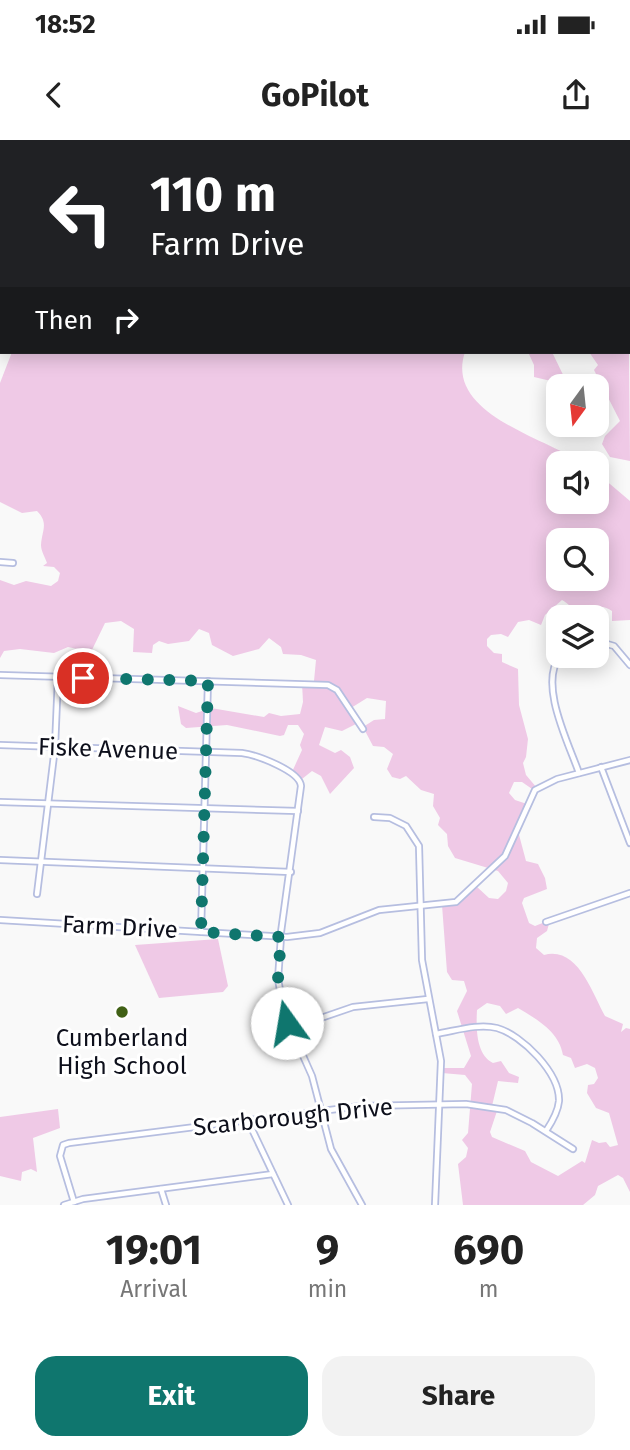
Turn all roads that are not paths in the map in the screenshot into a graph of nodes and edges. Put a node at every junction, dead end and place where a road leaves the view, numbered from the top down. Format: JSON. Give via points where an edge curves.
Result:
{"nodes":[{"id":1,"x":0,"y":562,"type":"edge"},
{"id":2,"x":13,"y":563,"type":"dead end"},
{"id":3,"x":609,"y":645,"type":"edge"},
{"id":4,"x":630,"y":665,"type":"edge"},
{"id":5,"x":555,"y":668,"type":"edge"},
{"id":6,"x":0,"y":675,"type":"edge"},
{"id":7,"x":58,"y":677,"type":"junction"},
{"id":8,"x":208,"y":681,"type":"junction"},
{"id":9,"x":363,"y":729,"type":"dead end"},
{"id":10,"x":0,"y":745,"type":"edge"},
{"id":11,"x":55,"y":747,"type":"junction"},
{"id":12,"x":208,"y":752,"type":"junction"},
{"id":13,"x":630,"y":760,"type":"edge"},
{"id":14,"x":601,"y":766,"type":"junction"},
{"id":15,"x":579,"y":773,"type":"junction"},
{"id":16,"x":0,"y":802,"type":"edge"},
{"id":17,"x":47,"y":804,"type":"junction"},
{"id":18,"x":205,"y":809,"type":"junction"},
{"id":19,"x":298,"y":811,"type":"junction"},
{"id":20,"x":374,"y":817,"type":"dead end"},
{"id":21,"x":630,"y":843,"type":"edge"},
{"id":22,"x":0,"y":860,"type":"edge"},
{"id":23,"x":40,"y":861,"type":"junction"},
{"id":24,"x":204,"y":867,"type":"junction"},
{"id":25,"x":290,"y":872,"type":"junction"},
{"id":26,"x":630,"y":893,"type":"edge"},
{"id":27,"x":37,"y":894,"type":"dead end"},
{"id":28,"x":419,"y":907,"type":"junction"},
{"id":29,"x":0,"y":920,"type":"edge"},
{"id":30,"x":546,"y":922,"type":"dead end"},
{"id":31,"x":201,"y":932,"type":"junction"},
{"id":32,"x":281,"y":934,"type":"junction"},
{"id":33,"x":428,"y":999,"type":"junction"},
{"id":34,"x":289,"y":1029,"type":"junction"},
{"id":35,"x":436,"y":1034,"type":"junction"},
{"id":36,"x":440,"y":1104,"type":"junction"},
{"id":37,"x":321,"y":1111,"type":"junction"},
{"id":38,"x":248,"y":1121,"type":"junction"},
{"id":39,"x":546,"y":1131,"type":"junction"},
{"id":40,"x":573,"y":1149,"type":"dead end"},
{"id":41,"x":273,"y":1174,"type":"junction"},
{"id":42,"x":160,"y":1189,"type":"junction"},
{"id":43,"x":74,"y":1202,"type":"junction"},
{"id":44,"x":64,"y":1205,"type":"edge"},
{"id":45,"x":166,"y":1205,"type":"edge"},
{"id":46,"x":288,"y":1205,"type":"edge"},
{"id":47,"x":362,"y":1205,"type":"edge"},
{"id":48,"x":436,"y":1205,"type":"edge"}],
"edges":[{"from":1,"to":2,"type":"street"},
{"from":3,"to":4,"type":"street"},
{"from":5,"to":15,"type":"street","via":[[553,697]]},
{"from":6,"to":7,"type":"street"},
{"from":7,"to":8,"type":"street"},
{"from":7,"to":11,"type":"street"},
{"from":8,"to":9,"type":"street","via":[[328,685],[337,690]]},
{"from":8,"to":12,"type":"street"},
{"from":10,"to":11,"type":"street","name":"Fiske Avenue"},
{"from":11,"to":12,"type":"street","name":"Fiske Avenue"},
{"from":11,"to":17,"type":"street"},
{"from":12,"to":18,"type":"street"},
{"from":12,"to":19,"type":"street","name":"Fiske Avenue","via":[[249,754],[295,775],[301,780]]},
{"from":13,"to":14,"type":"street","name":"Farm Drive"},
{"from":14,"to":15,"type":"street","name":"Farm Drive"},
{"from":14,"to":21,"type":"street"},
{"from":15,"to":28,"type":"street","name":"Farm Drive","via":[[547,783],[530,795],[505,856],[465,896],[449,905]]},
{"from":16,"to":17,"type":"street"},
{"from":17,"to":18,"type":"street"},
{"from":17,"to":23,"type":"street"},
{"from":18,"to":19,"type":"street"},
{"from":18,"to":24,"type":"street"},
{"from":19,"to":25,"type":"street"},
{"from":20,"to":28,"type":"street","via":[[401,823],[417,840]]},
{"from":22,"to":23,"type":"street"},
{"from":23,"to":24,"type":"street"},
{"from":23,"to":27,"type":"street"},
{"from":24,"to":25,"type":"street"},
{"from":24,"to":31,"type":"street"},
{"from":25,"to":32,"type":"street"},
{"from":26,"to":30,"type":"street"},
{"from":28,"to":32,"type":"street","name":"Farm Drive","via":[[379,910],[320,933]]},
{"from":28,"to":33,"type":"street"},
{"from":29,"to":31,"type":"street","name":"Farm Drive"},
{"from":31,"to":32,"type":"street","name":"Farm Drive"},
{"from":32,"to":34,"type":"street","via":[[279,989]]},
{"from":33,"to":34,"type":"street","via":[[352,1007]]},
{"from":33,"to":35,"type":"street"},
{"from":34,"to":37,"type":"street","via":[[313,1076]]},
{"from":35,"to":36,"type":"street"},
{"from":35,"to":39,"type":"street","via":[[490,1027],[531,1051],[553,1079],[559,1096]]},
{"from":36,"to":37,"type":"street","name":"Scarborough Drive"},
{"from":36,"to":39,"type":"street","name":"Scarborough Drive","via":[[495,1107]]},
{"from":36,"to":48,"type":"street"},
{"from":37,"to":38,"type":"street","name":"Scarborough Drive"},
{"from":37,"to":47,"type":"street","via":[[331,1149]]},
{"from":38,"to":41,"type":"street"},
{"from":38,"to":43,"type":"street","name":"Scarborough Drive","via":[[62,1145],[60,1156]]},
{"from":39,"to":40,"type":"street","name":"Scarborough Drive"},
{"from":41,"to":42,"type":"street"},
{"from":41,"to":46,"type":"street"},
{"from":42,"to":43,"type":"street"},
{"from":42,"to":45,"type":"street"},
{"from":43,"to":44,"type":"street"}]}
